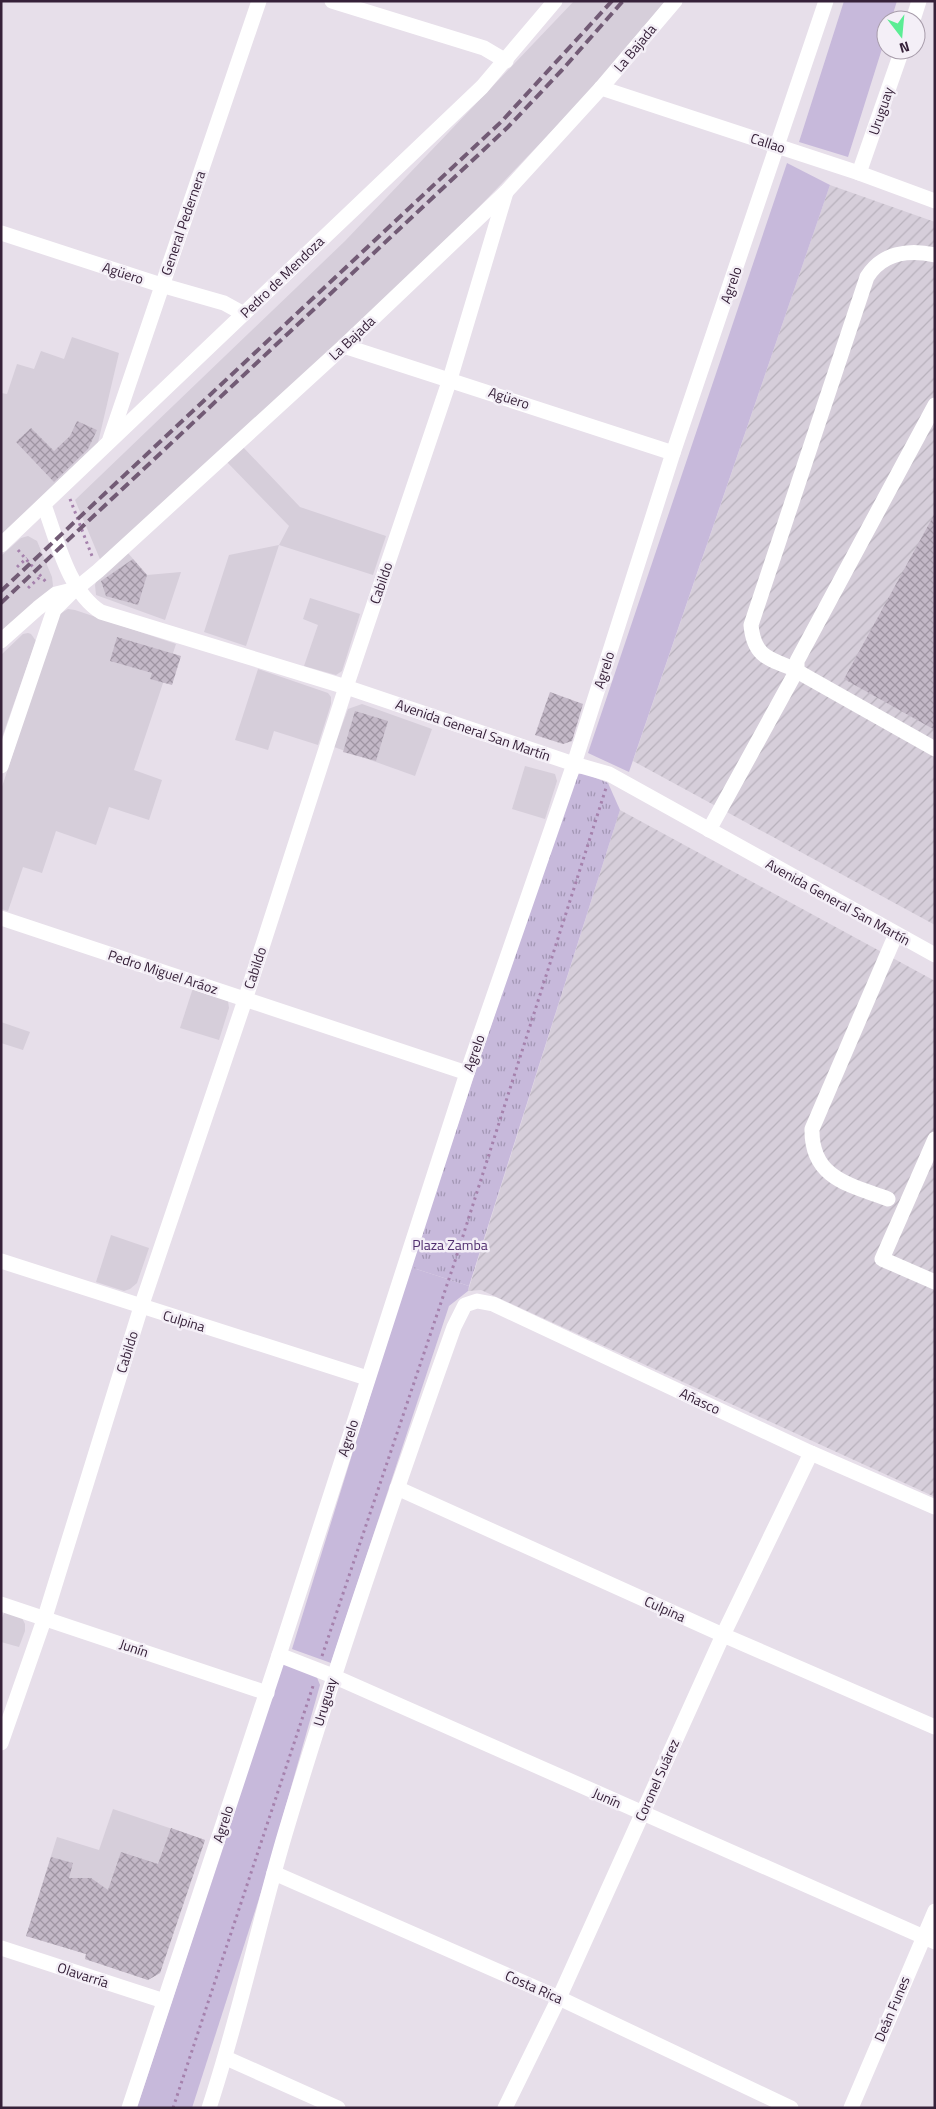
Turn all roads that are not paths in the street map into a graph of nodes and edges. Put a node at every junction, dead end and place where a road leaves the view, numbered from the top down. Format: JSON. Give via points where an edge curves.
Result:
{"nodes":[{"id":1,"x":259,"y":1,"type":"edge"},
{"id":2,"x":332,"y":1,"type":"edge"},
{"id":3,"x":555,"y":1,"type":"edge"},
{"id":4,"x":675,"y":1,"type":"edge"},
{"id":5,"x":826,"y":1,"type":"edge"},
{"id":6,"x":899,"y":60,"type":"edge"},
{"id":7,"x":506,"y":61,"type":"junction"},
{"id":8,"x":601,"y":88,"type":"junction"},
{"id":9,"x":779,"y":147,"type":"junction"},
{"id":10,"x":859,"y":173,"type":"junction"},
{"id":11,"x":506,"y":192,"type":"junction"},
{"id":12,"x":935,"y":201,"type":"edge"},
{"id":13,"x":1,"y":232,"type":"edge"},
{"id":14,"x":935,"y":255,"type":"edge"},
{"id":15,"x":161,"y":286,"type":"junction"},
{"id":16,"x":244,"y":314,"type":"junction"},
{"id":17,"x":344,"y":346,"type":"junction"},
{"id":18,"x":450,"y":379,"type":"junction"},
{"id":19,"x":935,"y":405,"type":"edge"},
{"id":20,"x":107,"y":445,"type":"junction"},
{"id":21,"x":673,"y":453,"type":"junction"},
{"id":22,"x":44,"y":505,"type":"junction"},
{"id":23,"x":4,"y":542,"type":"edge"},
{"id":24,"x":76,"y":589,"type":"junction"},
{"id":25,"x":1,"y":642,"type":"edge"},
{"id":26,"x":797,"y":670,"type":"junction"},
{"id":27,"x":346,"y":688,"type":"junction"},
{"id":28,"x":935,"y":749,"type":"edge"},
{"id":29,"x":574,"y":764,"type":"junction"},
{"id":30,"x":1,"y":766,"type":"edge"},
{"id":31,"x":709,"y":830,"type":"junction"},
{"id":32,"x":1,"y":918,"type":"edge"},
{"id":33,"x":896,"y":934,"type":"junction"},
{"id":34,"x":935,"y":955,"type":"edge"},
{"id":35,"x":245,"y":1000,"type":"junction"},
{"id":36,"x":468,"y":1073,"type":"junction"},
{"id":37,"x":935,"y":1139,"type":"edge"},
{"id":38,"x":888,"y":1199,"type":"dead end"},
{"id":39,"x":1,"y":1261,"type":"edge"},
{"id":40,"x":935,"y":1282,"type":"edge"},
{"id":41,"x":465,"y":1304,"type":"joint"},
{"id":42,"x":141,"y":1307,"type":"junction"},
{"id":43,"x":367,"y":1378,"type":"junction"},
{"id":44,"x":811,"y":1453,"type":"junction"},
{"id":45,"x":397,"y":1488,"type":"junction"},
{"id":46,"x":935,"y":1507,"type":"edge"},
{"id":47,"x":1,"y":1604,"type":"edge"},
{"id":48,"x":45,"y":1617,"type":"junction"},
{"id":49,"x":723,"y":1635,"type":"junction"},
{"id":50,"x":280,"y":1655,"type":"junction"},
{"id":51,"x":333,"y":1676,"type":"junction"},
{"id":52,"x":267,"y":1693,"type":"junction"},
{"id":53,"x":935,"y":1727,"type":"edge"},
{"id":54,"x":1,"y":1743,"type":"edge"},
{"id":55,"x":642,"y":1814,"type":"junction"},
{"id":56,"x":274,"y":1873,"type":"junction"},
{"id":57,"x":935,"y":1911,"type":"edge"},
{"id":58,"x":929,"y":1939,"type":"edge"},
{"id":59,"x":1,"y":1948,"type":"edge"},
{"id":60,"x":559,"y":1998,"type":"junction"},
{"id":61,"x":164,"y":2001,"type":"junction"},
{"id":62,"x":226,"y":2058,"type":"junction"},
{"id":63,"x":128,"y":2108,"type":"edge"},
{"id":64,"x":209,"y":2108,"type":"edge"},
{"id":65,"x":338,"y":2108,"type":"edge"},
{"id":66,"x":505,"y":2108,"type":"edge"},
{"id":67,"x":792,"y":2108,"type":"edge"},
{"id":68,"x":851,"y":2108,"type":"edge"}],
"edges":[{"from":1,"to":15,"type":"street","name":"General Pedernera"},
{"from":2,"to":7,"type":"street","via":[[484,48]]},
{"from":3,"to":7,"type":"street","name":"Pedro de Mendoza"},
{"from":4,"to":8,"type":"street","name":"La Bajada"},
{"from":5,"to":9,"type":"street","name":"Agrelo"},
{"from":6,"to":10,"type":"street","name":"Uruguay"},
{"from":7,"to":16,"type":"street","name":"Pedro de Mendoza"},
{"from":8,"to":9,"type":"street","name":"Callao"},
{"from":8,"to":11,"type":"street","name":"La Bajada"},
{"from":9,"to":10,"type":"street","name":"Callao"},
{"from":9,"to":21,"type":"street","name":"Agrelo"},
{"from":10,"to":12,"type":"street","name":"Callao"},
{"from":11,"to":17,"type":"street","name":"La Bajada"},
{"from":11,"to":18,"type":"street","name":"Cabildo"},
{"from":13,"to":15,"type":"street","name":"Agüero"},
{"from":14,"to":26,"type":"street","via":[[902,252],[888,256],[875,265],[867,277],[751,625],[753,639],[761,655]]},
{"from":15,"to":16,"type":"street","name":"Agüero","via":[[224,303]]},
{"from":15,"to":20,"type":"street","name":"General Pedernera"},
{"from":16,"to":20,"type":"street","name":"Pedro de Mendoza"},
{"from":17,"to":18,"type":"street","name":"Agüero"},
{"from":17,"to":24,"type":"street","name":"La Bajada"},
{"from":18,"to":21,"type":"street","name":"Agüero"},
{"from":18,"to":27,"type":"street","name":"Cabildo"},
{"from":19,"to":26,"type":"street","via":[[797,661]]},
{"from":20,"to":22,"type":"street","name":"Pedro de Mendoza"},
{"from":21,"to":29,"type":"street","name":"Agrelo"},
{"from":22,"to":23,"type":"street","name":"Pedro de Mendoza"},
{"from":22,"to":24,"type":"street","name":"Avenida General San Martín"},
{"from":24,"to":25,"type":"street","name":"La Bajada","via":[[56,594]]},
{"from":24,"to":27,"type":"street","name":"Avenida General San Martín","via":[[90,606],[101,612]]},
{"from":24,"to":30,"type":"street","via":[[54,610]]},
{"from":26,"to":28,"type":"street"},
{"from":26,"to":31,"type":"street"},
{"from":27,"to":29,"type":"street","name":"Avenida General San Martín"},
{"from":27,"to":35,"type":"street","name":"Cabildo"},
{"from":29,"to":31,"type":"street","name":"Avenida General San Martín","via":[[609,774]]},
{"from":29,"to":36,"type":"street","name":"Agrelo"},
{"from":31,"to":33,"type":"street","name":"Avenida General San Martín"},
{"from":32,"to":35,"type":"street","name":"Pedro Miguel Aráoz"},
{"from":33,"to":34,"type":"street","name":"Avenida General San Martín"},
{"from":33,"to":38,"type":"street","via":[[812,1129],[816,1156],[825,1171],[834,1178]]},
{"from":35,"to":36,"type":"street","name":"Pedro Miguel Aráoz"},
{"from":35,"to":42,"type":"street","name":"Cabildo"},
{"from":36,"to":43,"type":"street","name":"Agrelo"},
{"from":37,"to":40,"type":"street","via":[[882,1259]]},
{"from":39,"to":42,"type":"street","name":"Culpina"},
{"from":41,"to":44,"type":"street","name":"Añasco","via":[[477,1301],[493,1304]]},
{"from":41,"to":45,"type":"street","name":"Uruguay"},
{"from":42,"to":43,"type":"street","name":"Culpina"},
{"from":42,"to":48,"type":"street","name":"Cabildo"},
{"from":43,"to":50,"type":"street","name":"Agrelo"},
{"from":44,"to":46,"type":"street","name":"Añasco"},
{"from":44,"to":49,"type":"street","name":"Coronel Suárez"},
{"from":45,"to":49,"type":"street","name":"Culpina"},
{"from":45,"to":51,"type":"street","name":"Uruguay"},
{"from":47,"to":48,"type":"street","name":"Junín"},
{"from":48,"to":52,"type":"street","name":"Junín"},
{"from":48,"to":54,"type":"street","name":"Cabildo"},
{"from":49,"to":53,"type":"street","name":"Culpina"},
{"from":49,"to":55,"type":"street","name":"Coronel Suárez"},
{"from":50,"to":51,"type":"street","name":"Junín"},
{"from":50,"to":52,"type":"street","name":"Agrelo"},
{"from":51,"to":55,"type":"street","name":"Junín"},
{"from":51,"to":56,"type":"street","name":"Uruguay"},
{"from":52,"to":61,"type":"street","name":"Agrelo"},
{"from":55,"to":58,"type":"street","name":"Junín"},
{"from":55,"to":60,"type":"street","name":"Coronel Suárez"},
{"from":56,"to":60,"type":"street","name":"Costa Rica"},
{"from":56,"to":62,"type":"street","name":"Uruguay"},
{"from":57,"to":58,"type":"street","name":"Deán Funes"},
{"from":58,"to":68,"type":"street","name":"Deán Funes"},
{"from":59,"to":61,"type":"street","name":"Olavarría"},
{"from":60,"to":66,"type":"street","name":"Coronel Suárez"},
{"from":60,"to":67,"type":"street","name":"Costa Rica"},
{"from":61,"to":63,"type":"street","name":"Agrelo"},
{"from":62,"to":64,"type":"street","name":"Uruguay"},
{"from":62,"to":65,"type":"street"}]}
